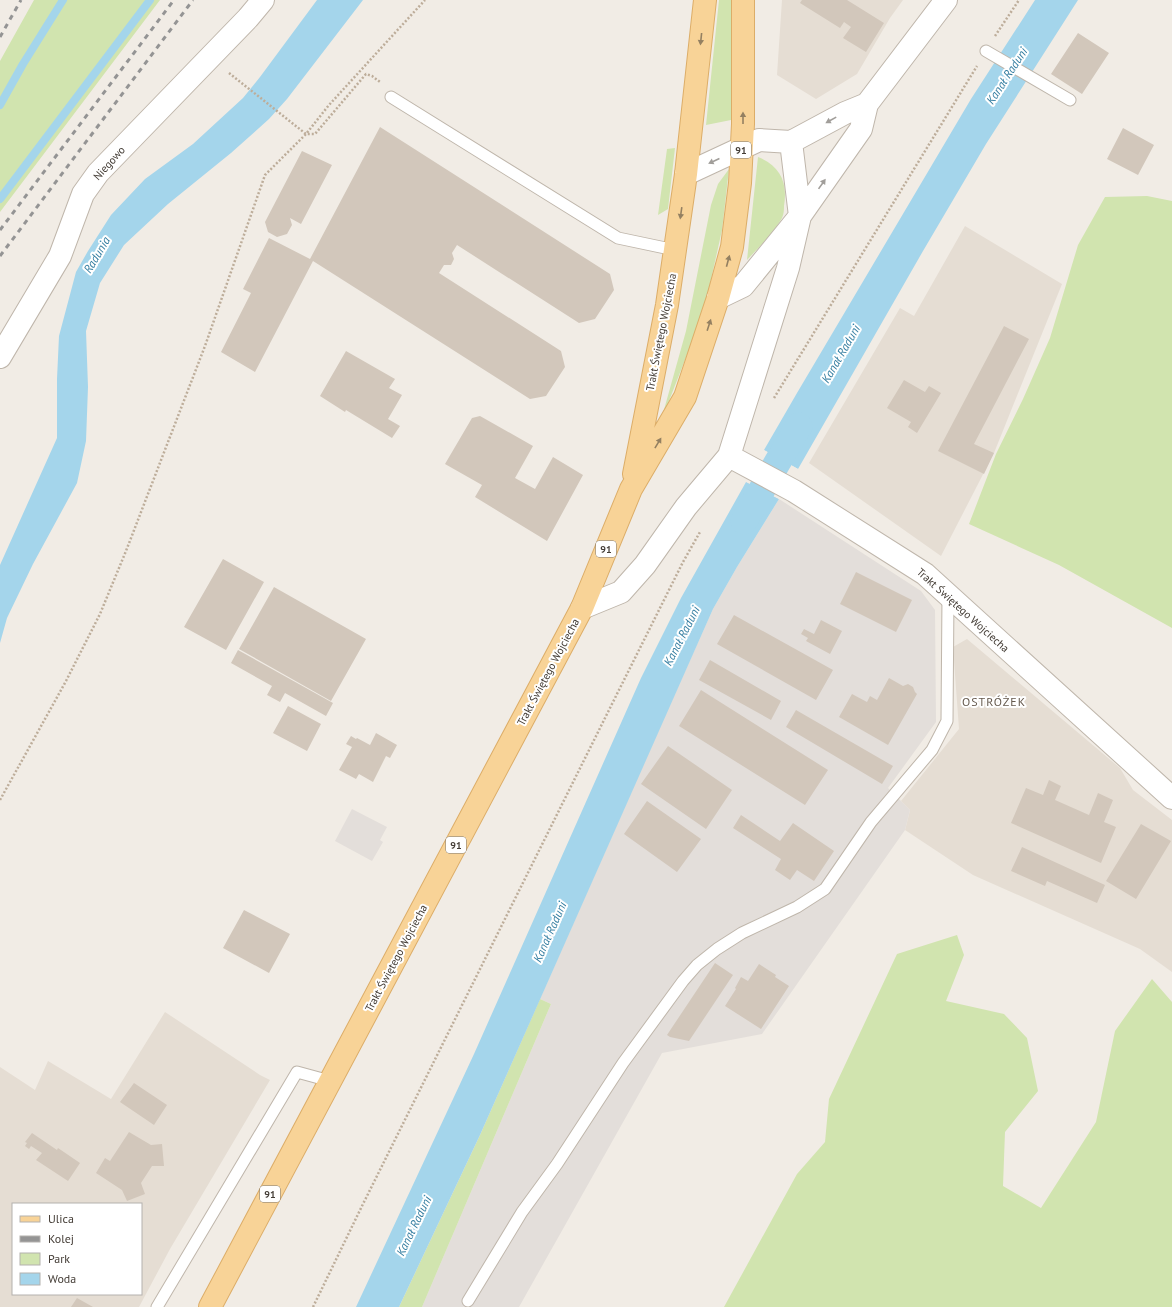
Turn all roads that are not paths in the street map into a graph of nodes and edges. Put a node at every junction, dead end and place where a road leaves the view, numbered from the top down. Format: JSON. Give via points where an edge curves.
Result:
{"nodes":[{"id":1,"x":263,"y":0,"type":"edge"},
{"id":2,"x":705,"y":0,"type":"edge"},
{"id":3,"x":743,"y":0,"type":"edge"},
{"id":4,"x":946,"y":0,"type":"edge"},
{"id":5,"x":986,"y":51,"type":"road end"},
{"id":6,"x":391,"y":97,"type":"road end"},
{"id":7,"x":1070,"y":100,"type":"dead end"},
{"id":8,"x":867,"y":104,"type":"junction"},
{"id":9,"x":792,"y":142,"type":"junction"},
{"id":10,"x":742,"y":148,"type":"junction"},
{"id":11,"x":686,"y":174,"type":"junction"},
{"id":12,"x":800,"y":216,"type":"junction"},
{"id":13,"x":675,"y":250,"type":"junction"},
{"id":14,"x":718,"y":298,"type":"junction"},
{"id":15,"x":0,"y":357,"type":"edge"},
{"id":16,"x":738,"y":461,"type":"junction"},
{"id":17,"x":631,"y":489,"type":"junction"},
{"id":18,"x":948,"y":596,"type":"junction"},
{"id":19,"x":582,"y":608,"type":"junction"},
{"id":20,"x":1172,"y":798,"type":"edge"},
{"id":21,"x":330,"y":1081,"type":"junction"},
{"id":22,"x":468,"y":1301,"type":"dead end"},
{"id":23,"x":157,"y":1307,"type":"edge"},
{"id":24,"x":210,"y":1307,"type":"edge"}],
"edges":[{"from":1,"to":15,"type":"street","name":"Niegowo","via":[[98,173],[84,194],[60,256]]},
{"from":2,"to":11,"type":"main road","name":"Trakt Świętego Wojciecha","number":"91","one_way":true},
{"from":10,"to":3,"type":"main road","name":"Trakt Świętego Wojciecha","number":"91","one_way":true},
{"from":4,"to":8,"type":"street","name":"Trakt Świętego Wojciecha"},
{"from":5,"to":7,"type":"lane"},
{"from":6,"to":13,"type":"lane","via":[[618,238]]},
{"from":8,"to":9,"type":"street","one_way":true},
{"from":12,"to":8,"type":"street","name":"Trakt Świętego Wojciecha","one_way":true,"via":[[861,129]]},
{"from":9,"to":10,"type":"street","via":[[759,140]]},
{"from":9,"to":12,"type":"street","name":"Trakt Świętego Wojciecha"},
{"from":10,"to":11,"type":"street","one_way":true},
{"from":14,"to":10,"type":"main road","name":"Trakt Świętego Wojciecha","number":"91","one_way":true,"via":[[732,246]]},
{"from":11,"to":13,"type":"main road","name":"Trakt Świętego Wojciecha","number":"91","one_way":true},
{"from":12,"to":14,"type":"street","name":"Trakt Świętego Wojciecha","via":[[742,286]]},
{"from":12,"to":16,"type":"street","name":"Trakt Świętego Wojciecha"},
{"from":13,"to":17,"type":"main road","name":"Trakt Świętego Wojciecha","number":"91","via":[[667,305]]},
{"from":17,"to":14,"type":"main road","name":"Trakt Świętego Wojciecha","number":"91","one_way":true,"via":[[685,397]]},
{"from":16,"to":18,"type":"street","name":"Trakt Świętego Wojciecha","via":[[794,491],[925,574]]},
{"from":16,"to":19,"type":"street","name":"Trakt Świętego Wojciecha","via":[[686,507],[645,565],[620,592]]},
{"from":17,"to":19,"type":"main road","name":"Trakt Świętego Wojciecha","number":"91"},
{"from":18,"to":20,"type":"street","name":"Trakt Świętego Wojciecha"},
{"from":18,"to":22,"type":"lane","via":[[947,721],[932,750],[871,822],[825,889],[797,907],[742,933],[697,965],[683,981],[623,1063],[557,1164],[522,1212]]},
{"from":19,"to":21,"type":"main road","name":"Trakt Świętego Wojciecha","number":"91"},
{"from":21,"to":23,"type":"lane","via":[[297,1072]]},
{"from":21,"to":24,"type":"main road","name":"Trakt Świętego Wojciecha","number":"91"}]}
